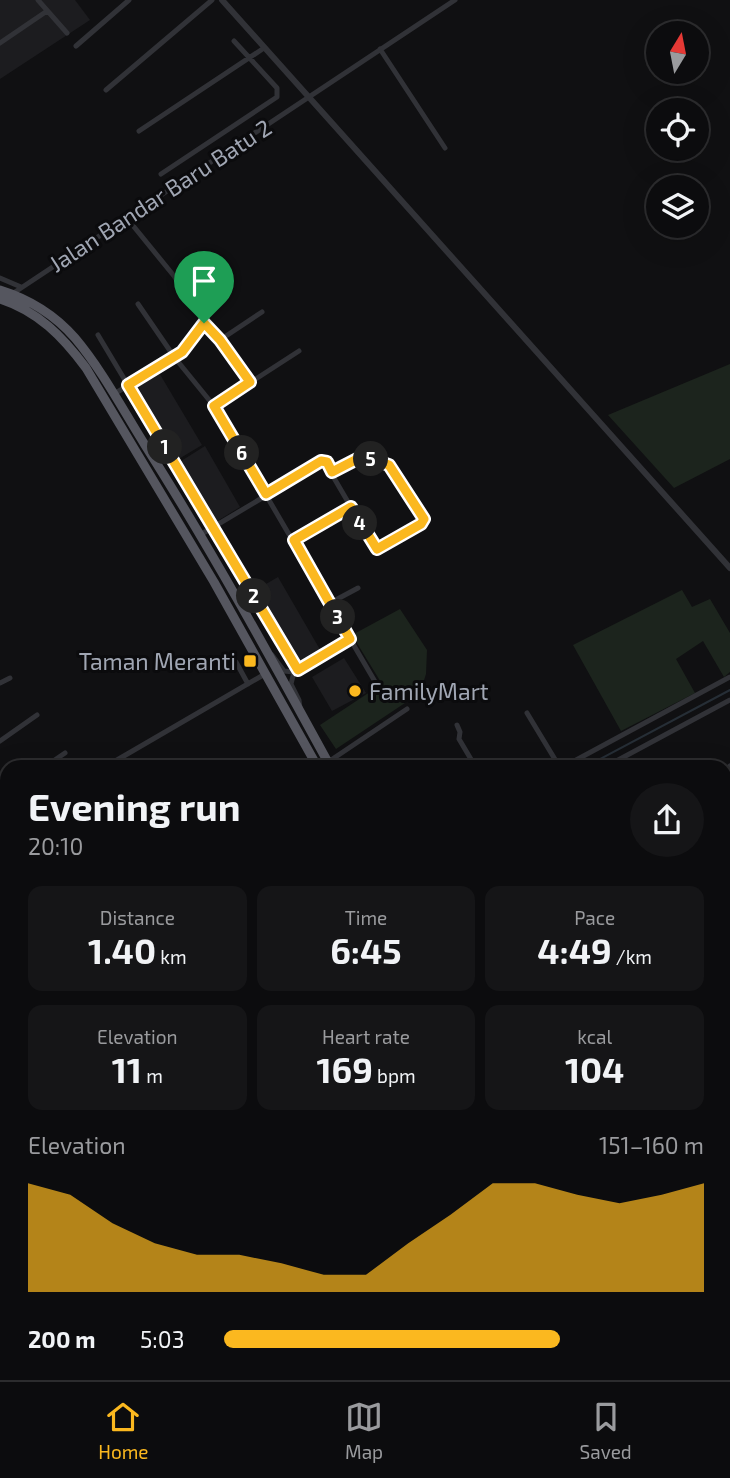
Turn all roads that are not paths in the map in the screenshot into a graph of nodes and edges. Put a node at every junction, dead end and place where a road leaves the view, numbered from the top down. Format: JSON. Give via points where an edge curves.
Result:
{"nodes":[{"id":1,"x":38,"y":0,"type":"edge"},
{"id":2,"x":129,"y":0,"type":"edge"},
{"id":3,"x":222,"y":0,"type":"edge"},
{"id":4,"x":455,"y":0,"type":"edge"},
{"id":5,"x":208,"y":1,"type":"edge"},
{"id":6,"x":47,"y":11,"type":"junction"},
{"id":7,"x":67,"y":33,"type":"dead end"},
{"id":8,"x":234,"y":41,"type":"dead end"},
{"id":9,"x":0,"y":43,"type":"edge"},
{"id":10,"x":76,"y":46,"type":"dead end"},
{"id":11,"x":264,"y":48,"type":"junction"},
{"id":12,"x":380,"y":49,"type":"junction"},
{"id":13,"x":250,"y":58,"type":"junction"},
{"id":14,"x":106,"y":90,"type":"dead end"},
{"id":15,"x":309,"y":97,"type":"junction"},
{"id":16,"x":139,"y":131,"type":"dead end"},
{"id":17,"x":445,"y":148,"type":"dead end"},
{"id":18,"x":161,"y":174,"type":"dead end"},
{"id":19,"x":126,"y":217,"type":"junction"},
{"id":20,"x":0,"y":278,"type":"edge"},
{"id":21,"x":21,"y":287,"type":"junction"},
{"id":22,"x":0,"y":290,"type":"edge"},
{"id":23,"x":12,"y":294,"type":"junction"},
{"id":24,"x":0,"y":299,"type":"edge"},
{"id":25,"x":138,"y":304,"type":"dead end"},
{"id":26,"x":262,"y":312,"type":"dead end"},
{"id":27,"x":204,"y":323,"type":"junction"},
{"id":28,"x":98,"y":335,"type":"dead end"},
{"id":29,"x":220,"y":340,"type":"junction"},
{"id":30,"x":299,"y":351,"type":"dead end"},
{"id":31,"x":175,"y":358,"type":"junction"},
{"id":32,"x":250,"y":382,"type":"junction"},
{"id":33,"x":128,"y":385,"type":"junction"},
{"id":34,"x":109,"y":397,"type":"junction"},
{"id":35,"x":214,"y":406,"type":"junction"},
{"id":36,"x":175,"y":463,"type":"junction"},
{"id":37,"x":162,"y":471,"type":"junction"},
{"id":38,"x":332,"y":472,"type":"junction"},
{"id":39,"x":266,"y":494,"type":"junction"},
{"id":40,"x":351,"y":507,"type":"junction"},
{"id":41,"x":213,"y":527,"type":"junction"},
{"id":42,"x":200,"y":535,"type":"junction"},
{"id":43,"x":294,"y":540,"type":"junction"},
{"id":44,"x":730,"y":568,"type":"edge"},
{"id":45,"x":358,"y":587,"type":"dead end"},
{"id":46,"x":330,"y":603,"type":"junction"},
{"id":47,"x":350,"y":639,"type":"junction"},
{"id":48,"x":267,"y":650,"type":"junction"},
{"id":49,"x":236,"y":662,"type":"dead end"},
{"id":50,"x":296,"y":671,"type":"junction"},
{"id":51,"x":266,"y":673,"type":"junction"},
{"id":52,"x":730,"y":677,"type":"edge"},
{"id":53,"x":10,"y":678,"type":"dead end"},
{"id":54,"x":0,"y":683,"type":"edge"},
{"id":55,"x":248,"y":684,"type":"junction"},
{"id":56,"x":377,"y":685,"type":"dead end"},
{"id":57,"x":730,"y":700,"type":"edge"},
{"id":58,"x":407,"y":709,"type":"dead end"},
{"id":59,"x":300,"y":710,"type":"junction"},
{"id":60,"x":527,"y":713,"type":"dead end"},
{"id":61,"x":37,"y":715,"type":"dead end"},
{"id":62,"x":457,"y":724,"type":"dead end"},
{"id":63,"x":0,"y":741,"type":"edge"},
{"id":64,"x":65,"y":753,"type":"dead end"},
{"id":65,"x":55,"y":760,"type":"edge"},
{"id":66,"x":117,"y":760,"type":"dead end"},
{"id":67,"x":314,"y":760,"type":"edge"},
{"id":68,"x":327,"y":760,"type":"edge"},
{"id":69,"x":335,"y":760,"type":"edge"},
{"id":70,"x":471,"y":760,"type":"edge"},
{"id":71,"x":555,"y":760,"type":"edge"},
{"id":72,"x":576,"y":760,"type":"edge"},
{"id":73,"x":618,"y":760,"type":"edge"}],
"edges":[{"from":1,"to":6,"type":"street"},
{"from":2,"to":10,"type":"street"},
{"from":3,"to":11,"type":"street"},
{"from":4,"to":12,"type":"street","name":"Jalan Bandar Baru Batu 2"},
{"from":5,"to":14,"type":"street"},
{"from":6,"to":7,"type":"street"},
{"from":6,"to":9,"type":"street"},
{"from":8,"to":13,"type":"street"},
{"from":11,"to":13,"type":"street"},
{"from":11,"to":15,"type":"street"},
{"from":12,"to":15,"type":"street","name":"Jalan Bandar Baru Batu 2"},
{"from":12,"to":17,"type":"street"},
{"from":13,"to":16,"type":"street"},
{"from":13,"to":18,"type":"street","via":[[277,88],[276,96]]},
{"from":15,"to":19,"type":"street","name":"Jalan Bandar Baru Batu 2"},
{"from":15,"to":44,"type":"street"},
{"from":19,"to":21,"type":"street","name":"Jalan Bandar Baru Batu 2"},
{"from":19,"to":27,"type":"street","via":[[174,276]]},
{"from":20,"to":21,"type":"street"},
{"from":21,"to":23,"type":"street","name":"Jalan Bandar Baru Batu 2"},
{"from":22,"to":23,"type":"highway"},
{"from":23,"to":34,"type":"highway","via":[[34,304],[75,338]]},
{"from":24,"to":34,"type":"highway","via":[[30,312],[58,335]]},
{"from":25,"to":31,"type":"street"},
{"from":26,"to":29,"type":"street"},
{"from":27,"to":29,"type":"street"},
{"from":27,"to":31,"type":"street"},
{"from":28,"to":33,"type":"street"},
{"from":29,"to":32,"type":"street"},
{"from":30,"to":32,"type":"street"},
{"from":31,"to":33,"type":"street"},
{"from":31,"to":35,"type":"street"},
{"from":32,"to":35,"type":"street"},
{"from":33,"to":34,"type":"street"},
{"from":33,"to":36,"type":"street"},
{"from":34,"to":37,"type":"highway"},
{"from":34,"to":51,"type":"highway"},
{"from":35,"to":39,"type":"street"},
{"from":36,"to":37,"type":"street"},
{"from":36,"to":41,"type":"street"},
{"from":37,"to":42,"type":"highway"},
{"from":38,"to":39,"type":"street","via":[[327,462],[321,461]]},
{"from":38,"to":40,"type":"street"},
{"from":38,"to":40,"type":"street","via":[[363,456],[389,465],[423,517],[421,524],[377,549]]},
{"from":39,"to":41,"type":"street"},
{"from":39,"to":43,"type":"street"},
{"from":40,"to":43,"type":"street"},
{"from":41,"to":42,"type":"street"},
{"from":41,"to":50,"type":"street"},
{"from":42,"to":48,"type":"highway"},
{"from":43,"to":46,"type":"street"},
{"from":45,"to":46,"type":"street"},
{"from":46,"to":47,"type":"street"},
{"from":47,"to":50,"type":"street"},
{"from":47,"to":56,"type":"street"},
{"from":48,"to":50,"type":"street","via":[[284,671]]},
{"from":48,"to":59,"type":"highway"},
{"from":49,"to":55,"type":"street"},
{"from":50,"to":59,"type":"street","via":[[291,684]]},
{"from":51,"to":55,"type":"street"},
{"from":51,"to":67,"type":"highway"},
{"from":52,"to":72,"type":"street"},
{"from":53,"to":54,"type":"street"},
{"from":55,"to":66,"type":"street"},
{"from":57,"to":73,"type":"street"},
{"from":58,"to":69,"type":"street"},
{"from":59,"to":68,"type":"highway"},
{"from":60,"to":71,"type":"street"},
{"from":61,"to":63,"type":"street"},
{"from":62,"to":70,"type":"street","via":[[459,739]]},
{"from":64,"to":65,"type":"street"}]}
